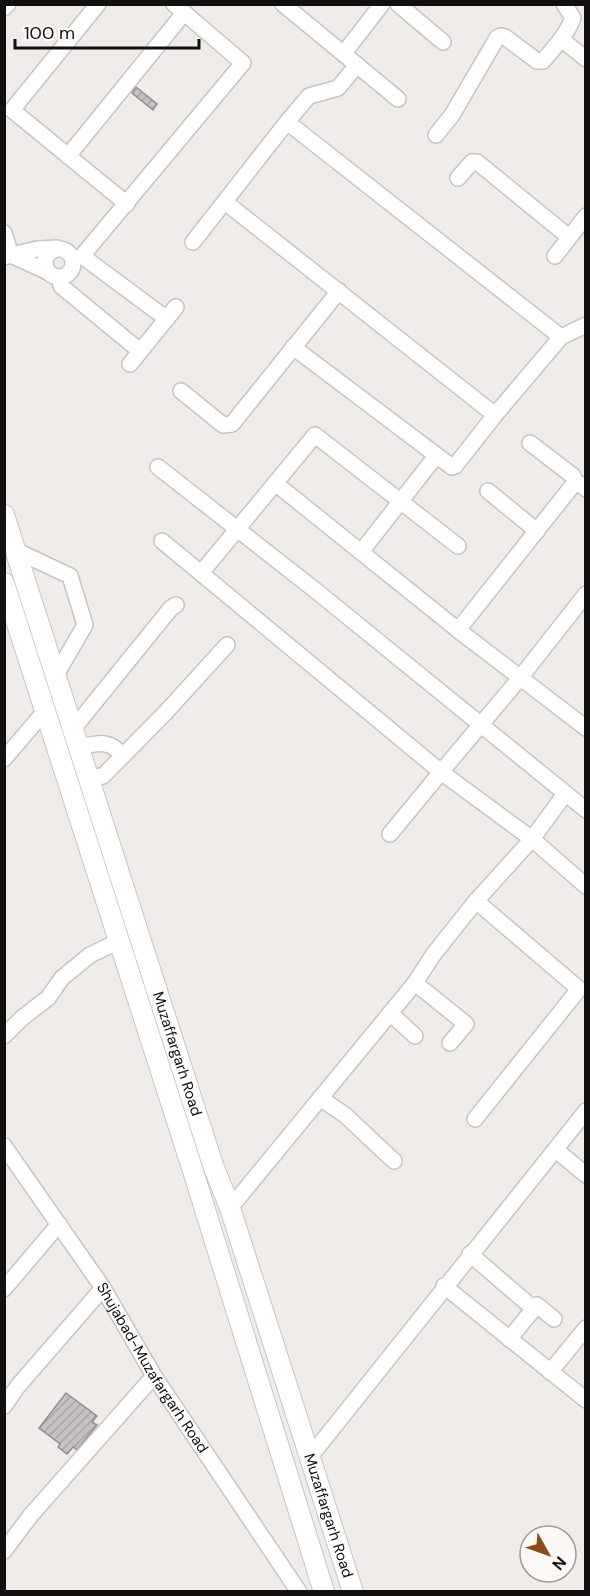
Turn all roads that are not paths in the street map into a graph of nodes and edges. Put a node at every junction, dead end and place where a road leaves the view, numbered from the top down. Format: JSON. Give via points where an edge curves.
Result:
{"nodes":[{"id":1,"x":8,"y":4,"type":"edge"},
{"id":2,"x":98,"y":4,"type":"edge"},
{"id":3,"x":283,"y":4,"type":"edge"},
{"id":4,"x":382,"y":4,"type":"edge"},
{"id":5,"x":398,"y":4,"type":"edge"},
{"id":6,"x":564,"y":4,"type":"edge"},
{"id":7,"x":4,"y":8,"type":"edge"},
{"id":8,"x":179,"y":9,"type":"edge"},
{"id":9,"x":561,"y":39,"type":"junction"},
{"id":10,"x":443,"y":42,"type":"dead end"},
{"id":11,"x":344,"y":53,"type":"junction"},
{"id":12,"x":585,"y":59,"type":"edge"},
{"id":13,"x":357,"y":65,"type":"junction"},
{"id":14,"x":398,"y":99,"type":"dead end"},
{"id":15,"x":8,"y":114,"type":"edge"},
{"id":16,"x":287,"y":122,"type":"junction"},
{"id":17,"x":436,"y":135,"type":"dead end"},
{"id":18,"x":68,"y":156,"type":"junction"},
{"id":19,"x":458,"y":178,"type":"dead end"},
{"id":20,"x":225,"y":202,"type":"junction"},
{"id":21,"x":127,"y":204,"type":"junction"},
{"id":22,"x":585,"y":216,"type":"edge"},
{"id":23,"x":4,"y":233,"type":"edge"},
{"id":24,"x":569,"y":237,"type":"junction"},
{"id":25,"x":193,"y":242,"type":"dead end"},
{"id":26,"x":94,"y":243,"type":"junction"},
{"id":27,"x":57,"y":249,"type":"junction"},
{"id":28,"x":8,"y":256,"type":"edge"},
{"id":29,"x":555,"y":256,"type":"dead end"},
{"id":30,"x":78,"y":260,"type":"junction"},
{"id":31,"x":54,"y":275,"type":"junction"},
{"id":32,"x":339,"y":291,"type":"junction"},
{"id":33,"x":585,"y":325,"type":"edge"},
{"id":34,"x":561,"y":338,"type":"junction"},
{"id":35,"x":294,"y":347,"type":"junction"},
{"id":36,"x":140,"y":351,"type":"junction"},
{"id":37,"x":130,"y":364,"type":"dead end"},
{"id":38,"x":181,"y":391,"type":"dead end"},
{"id":39,"x":495,"y":415,"type":"junction"},
{"id":40,"x":530,"y":443,"type":"dead end"},
{"id":41,"x":436,"y":456,"type":"junction"},
{"id":42,"x":158,"y":467,"type":"dead end"},
{"id":43,"x":275,"y":483,"type":"junction"},
{"id":44,"x":581,"y":486,"type":"edge"},
{"id":45,"x":488,"y":491,"type":"dead end"},
{"id":46,"x":401,"y":501,"type":"junction"},
{"id":47,"x":4,"y":515,"type":"edge"},
{"id":48,"x":238,"y":530,"type":"junction"},
{"id":49,"x":537,"y":531,"type":"junction"},
{"id":50,"x":162,"y":541,"type":"dead end"},
{"id":51,"x":458,"y":546,"type":"dead end"},
{"id":52,"x":17,"y":551,"type":"junction"},
{"id":53,"x":361,"y":552,"type":"junction"},
{"id":54,"x":201,"y":573,"type":"junction"},
{"id":55,"x":6,"y":590,"type":"edge"},
{"id":56,"x":583,"y":602,"type":"edge"},
{"id":57,"x":176,"y":605,"type":"dead end"},
{"id":58,"x":458,"y":630,"type":"junction"},
{"id":59,"x":12,"y":632,"type":"edge"},
{"id":60,"x":227,"y":645,"type":"dead end"},
{"id":61,"x":56,"y":675,"type":"junction"},
{"id":62,"x":520,"y":678,"type":"junction"},
{"id":63,"x":45,"y":711,"type":"junction"},
{"id":64,"x":479,"y":725,"type":"junction"},
{"id":65,"x":585,"y":728,"type":"edge"},
{"id":66,"x":76,"y":738,"type":"junction"},
{"id":67,"x":123,"y":756,"type":"junction"},
{"id":68,"x":4,"y":759,"type":"edge"},
{"id":69,"x":441,"y":772,"type":"junction"},
{"id":70,"x":89,"y":778,"type":"junction"},
{"id":71,"x":566,"y":794,"type":"junction"},
{"id":72,"x":585,"y":810,"type":"edge"},
{"id":73,"x":390,"y":834,"type":"dead end"},
{"id":74,"x":532,"y":839,"type":"junction"},
{"id":75,"x":585,"y":886,"type":"edge"},
{"id":76,"x":476,"y":901,"type":"junction"},
{"id":77,"x":119,"y":941,"type":"junction"},
{"id":78,"x":415,"y":982,"type":"junction"},
{"id":79,"x":583,"y":989,"type":"edge"},
{"id":80,"x":390,"y":1013,"type":"junction"},
{"id":81,"x":4,"y":1036,"type":"edge"},
{"id":82,"x":415,"y":1036,"type":"dead end"},
{"id":83,"x":450,"y":1043,"type":"dead end"},
{"id":84,"x":320,"y":1098,"type":"junction"},
{"id":85,"x":585,"y":1112,"type":"edge"},
{"id":86,"x":475,"y":1119,"type":"dead end"},
{"id":87,"x":4,"y":1146,"type":"edge"},
{"id":88,"x":556,"y":1150,"type":"junction"},
{"id":89,"x":394,"y":1161,"type":"dead end"},
{"id":90,"x":585,"y":1175,"type":"edge"},
{"id":91,"x":230,"y":1208,"type":"junction"},
{"id":92,"x":59,"y":1224,"type":"junction"},
{"id":93,"x":470,"y":1254,"type":"junction"},
{"id":94,"x":444,"y":1286,"type":"junction"},
{"id":95,"x":104,"y":1288,"type":"junction"},
{"id":96,"x":4,"y":1289,"type":"edge"},
{"id":97,"x":534,"y":1309,"type":"junction"},
{"id":98,"x":554,"y":1319,"type":"dead end"},
{"id":99,"x":585,"y":1328,"type":"edge"},
{"id":100,"x":509,"y":1339,"type":"junction"},
{"id":101,"x":550,"y":1372,"type":"junction"},
{"id":102,"x":154,"y":1376,"type":"junction"},
{"id":103,"x":585,"y":1400,"type":"edge"},
{"id":104,"x":4,"y":1406,"type":"edge"},
{"id":105,"x":309,"y":1458,"type":"junction"},
{"id":106,"x":4,"y":1551,"type":"edge"},
{"id":107,"x":299,"y":1592,"type":"edge"},
{"id":108,"x":324,"y":1592,"type":"edge"},
{"id":109,"x":353,"y":1592,"type":"edge"}],
"edges":[{"from":1,"to":7,"type":"street"},
{"from":2,"to":15,"type":"street"},
{"from":3,"to":11,"type":"street"},
{"from":4,"to":11,"type":"street"},
{"from":5,"to":10,"type":"street"},
{"from":6,"to":9,"type":"street","via":[[573,18]]},
{"from":8,"to":18,"type":"street"},
{"from":8,"to":21,"type":"street","via":[[243,63]]},
{"from":9,"to":12,"type":"street"},
{"from":9,"to":17,"type":"street","via":[[540,62],[505,37],[497,38]]},
{"from":11,"to":13,"type":"street"},
{"from":13,"to":14,"type":"street"},
{"from":13,"to":16,"type":"street","via":[[338,88],[309,96]]},
{"from":15,"to":18,"type":"street"},
{"from":16,"to":20,"type":"street"},
{"from":16,"to":34,"type":"street"},
{"from":18,"to":21,"type":"street"},
{"from":19,"to":24,"type":"street","via":[[472,162],[477,162]]},
{"from":20,"to":25,"type":"street"},
{"from":20,"to":32,"type":"street"},
{"from":21,"to":26,"type":"street"},
{"from":22,"to":24,"type":"street"},
{"from":23,"to":28,"type":"street"},
{"from":24,"to":29,"type":"street"},
{"from":26,"to":27,"type":"street"},
{"from":26,"to":30,"type":"street"},
{"from":27,"to":28,"type":"street"},
{"from":27,"to":30,"type":"street","via":[[66,250]]},
{"from":27,"to":31,"type":"street","via":[[48,254],[44,263]]},
{"from":28,"to":31,"type":"street"},
{"from":30,"to":31,"type":"street","via":[[70,273]]},
{"from":30,"to":36,"type":"street","via":[[172,313]]},
{"from":31,"to":36,"type":"street","via":[[61,286]]},
{"from":32,"to":35,"type":"street"},
{"from":32,"to":39,"type":"street"},
{"from":33,"to":34,"type":"street"},
{"from":34,"to":39,"type":"street"},
{"from":35,"to":38,"type":"street","via":[[228,426]]},
{"from":35,"to":41,"type":"street"},
{"from":36,"to":37,"type":"street"},
{"from":39,"to":41,"type":"street","via":[[455,466],[448,466]]},
{"from":40,"to":44,"type":"street"},
{"from":41,"to":46,"type":"street"},
{"from":42,"to":48,"type":"street"},
{"from":43,"to":46,"type":"street","via":[[317,435]]},
{"from":43,"to":48,"type":"street"},
{"from":43,"to":53,"type":"street"},
{"from":44,"to":49,"type":"street"},
{"from":45,"to":49,"type":"street"},
{"from":46,"to":51,"type":"street"},
{"from":46,"to":53,"type":"street"},
{"from":47,"to":52,"type":"main road","name":"Muzaffargarh Road"},
{"from":48,"to":54,"type":"street"},
{"from":48,"to":64,"type":"street"},
{"from":49,"to":58,"type":"street"},
{"from":50,"to":54,"type":"street"},
{"from":52,"to":61,"type":"main road","name":"Muzaffargarh Road"},
{"from":52,"to":61,"type":"street","via":[[70,576],[85,625]]},
{"from":53,"to":58,"type":"street"},
{"from":54,"to":69,"type":"street"},
{"from":55,"to":59,"type":"main road","name":"Muzaffargarh Road"},
{"from":56,"to":62,"type":"street"},
{"from":57,"to":66,"type":"street"},
{"from":58,"to":62,"type":"street"},
{"from":59,"to":63,"type":"main road","name":"Muzaffargarh Road"},
{"from":60,"to":67,"type":"street"},
{"from":61,"to":66,"type":"main road","name":"Muzaffargarh Road"},
{"from":62,"to":64,"type":"street"},
{"from":62,"to":65,"type":"street"},
{"from":63,"to":68,"type":"street"},
{"from":63,"to":77,"type":"main road","name":"Muzaffargarh Road"},
{"from":64,"to":69,"type":"street"},
{"from":64,"to":71,"type":"street"},
{"from":66,"to":67,"type":"street","via":[[115,746]]},
{"from":66,"to":70,"type":"main road","name":"Muzaffargarh Road"},
{"from":67,"to":70,"type":"street","via":[[103,776]]},
{"from":69,"to":73,"type":"street"},
{"from":69,"to":74,"type":"street"},
{"from":70,"to":91,"type":"main road","name":"Muzaffargarh Road"},
{"from":71,"to":72,"type":"street"},
{"from":71,"to":74,"type":"street"},
{"from":74,"to":75,"type":"street"},
{"from":74,"to":76,"type":"street"},
{"from":76,"to":78,"type":"street"},
{"from":76,"to":79,"type":"street"},
{"from":77,"to":81,"type":"street","via":[[90,955],[62,978],[48,998]]},
{"from":77,"to":108,"type":"main road","name":"Muzaffargarh Road"},
{"from":78,"to":80,"type":"street"},
{"from":78,"to":83,"type":"street","via":[[466,1023]]},
{"from":79,"to":86,"type":"street"},
{"from":80,"to":82,"type":"street"},
{"from":80,"to":84,"type":"street"},
{"from":84,"to":89,"type":"street","via":[[345,1115]]},
{"from":84,"to":91,"type":"street"},
{"from":85,"to":88,"type":"street"},
{"from":87,"to":92,"type":"street","name":"Shujabad-Muzafargarh Road"},
{"from":88,"to":90,"type":"street"},
{"from":88,"to":93,"type":"street"},
{"from":91,"to":105,"type":"main road","name":"Muzaffargarh Road"},
{"from":92,"to":95,"type":"street","name":"Shujabad-Muzafargarh Road"},
{"from":92,"to":96,"type":"street"},
{"from":93,"to":94,"type":"street"},
{"from":93,"to":97,"type":"street"},
{"from":94,"to":100,"type":"street"},
{"from":94,"to":105,"type":"street"},
{"from":95,"to":102,"type":"street","name":"Shujabad-Muzafargarh Road"},
{"from":95,"to":104,"type":"street"},
{"from":97,"to":98,"type":"street","via":[[537,1305]]},
{"from":97,"to":100,"type":"street"},
{"from":99,"to":101,"type":"street"},
{"from":100,"to":101,"type":"street"},
{"from":101,"to":103,"type":"street"},
{"from":102,"to":106,"type":"street"},
{"from":102,"to":107,"type":"street","name":"Shujabad-Muzafargarh Road"},
{"from":105,"to":109,"type":"main road","name":"Muzaffargarh Road"}]}
